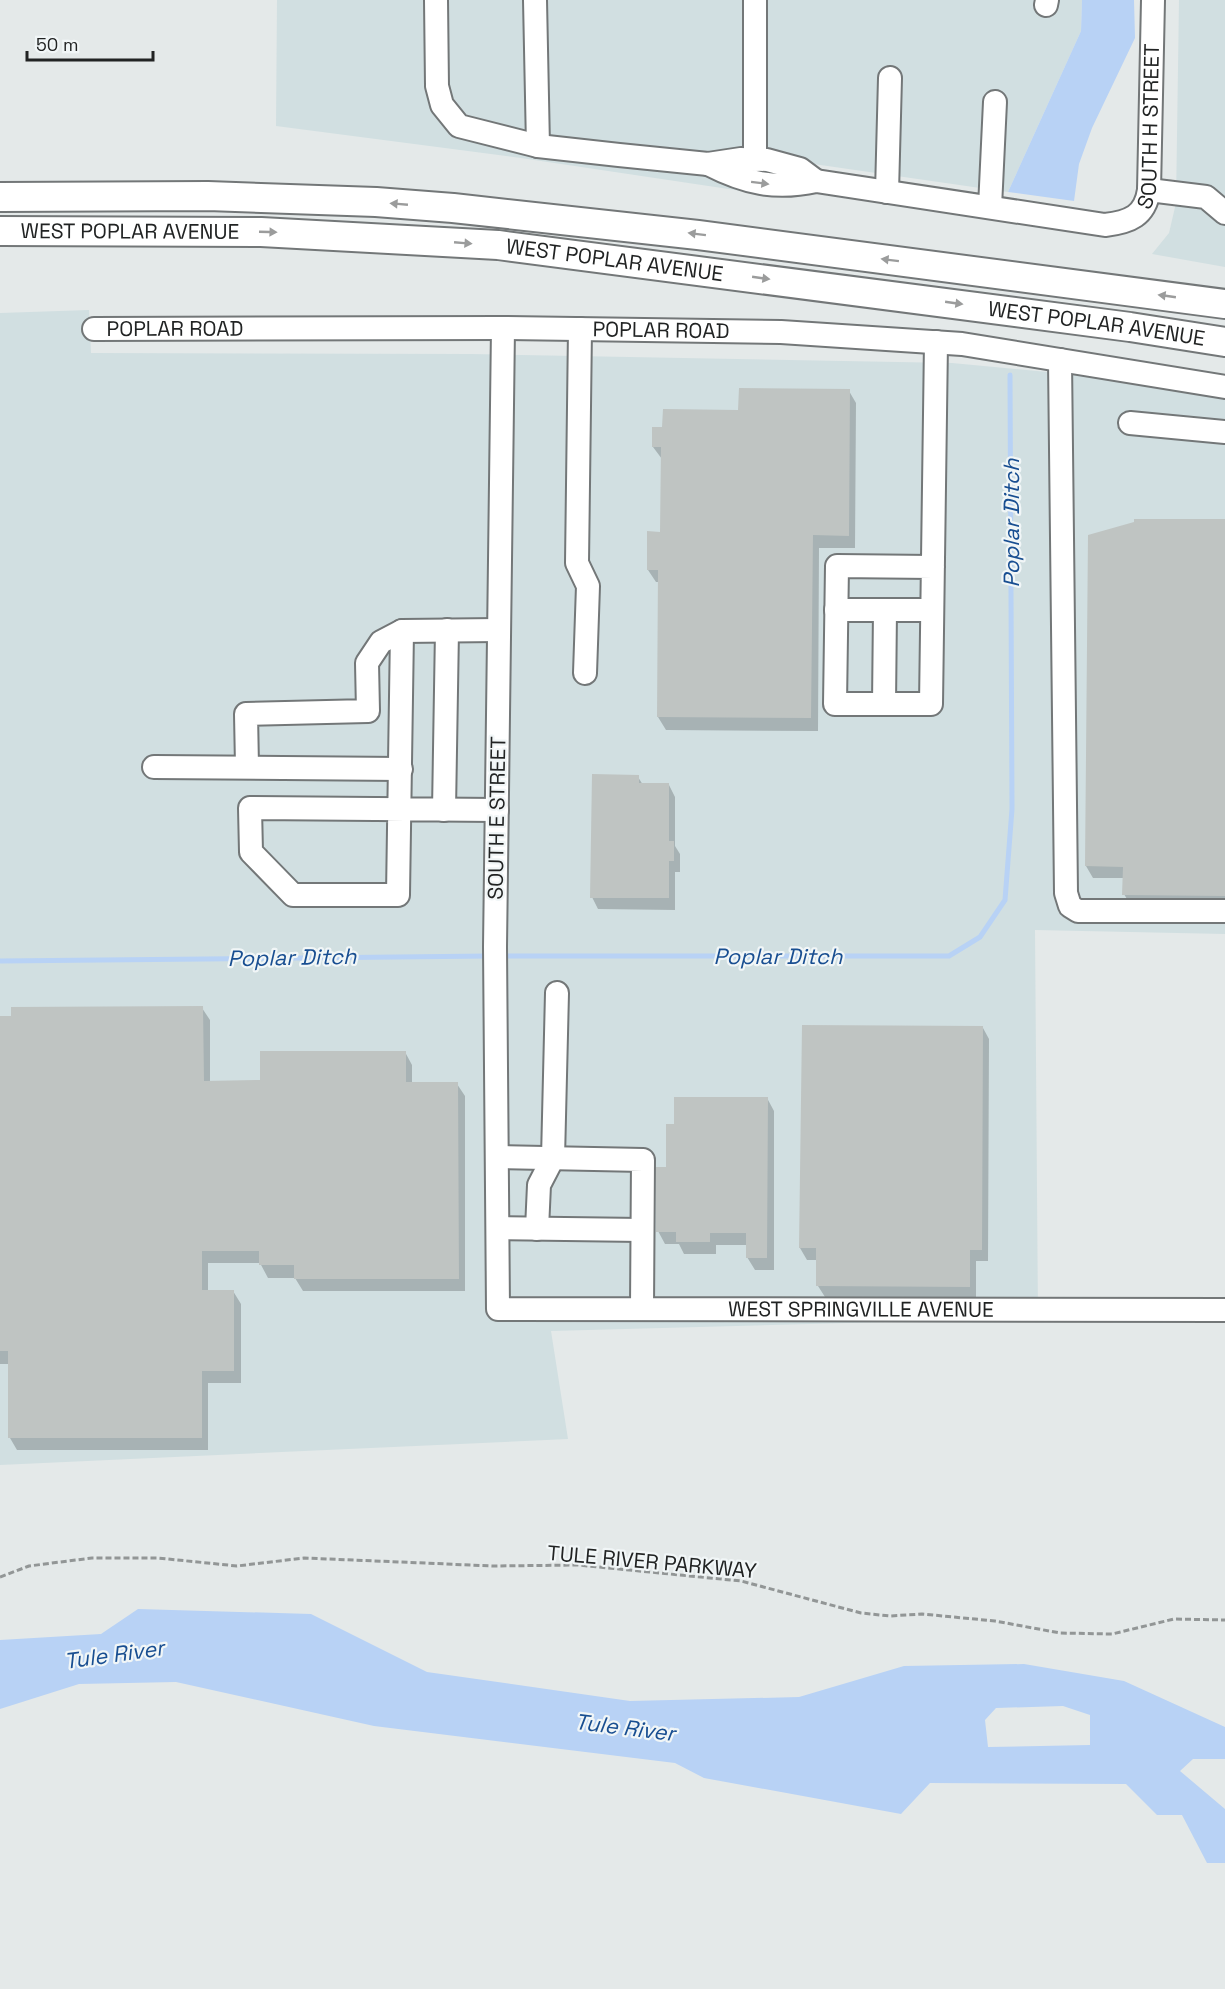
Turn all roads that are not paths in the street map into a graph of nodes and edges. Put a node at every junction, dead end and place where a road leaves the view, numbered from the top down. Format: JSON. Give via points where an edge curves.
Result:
{"nodes":[{"id":1,"x":436,"y":0,"type":"edge"},
{"id":2,"x":535,"y":0,"type":"edge"},
{"id":3,"x":755,"y":0,"type":"edge"},
{"id":4,"x":1153,"y":0,"type":"edge"},
{"id":5,"x":890,"y":78,"type":"dead end"},
{"id":6,"x":995,"y":102,"type":"dead end"},
{"id":7,"x":538,"y":146,"type":"junction"},
{"id":8,"x":754,"y":160,"type":"junction"},
{"id":9,"x":708,"y":164,"type":"junction"},
{"id":10,"x":816,"y":181,"type":"junction"},
{"id":11,"x":1149,"y":190,"type":"junction"},
{"id":12,"x":887,"y":192,"type":"junction"},
{"id":13,"x":0,"y":197,"type":"edge"},
{"id":14,"x":990,"y":207,"type":"junction"},
{"id":15,"x":1225,"y":213,"type":"edge"},
{"id":16,"x":0,"y":231,"type":"edge"},
{"id":17,"x":1225,"y":304,"type":"edge"},
{"id":18,"x":503,"y":328,"type":"junction"},
{"id":19,"x":94,"y":329,"type":"dead end"},
{"id":20,"x":580,"y":329,"type":"junction"},
{"id":21,"x":936,"y":342,"type":"junction"},
{"id":22,"x":1225,"y":342,"type":"edge"},
{"id":23,"x":1060,"y":360,"type":"junction"},
{"id":24,"x":1225,"y":387,"type":"edge"},
{"id":25,"x":1130,"y":423,"type":"dead end"},
{"id":26,"x":1225,"y":432,"type":"edge"},
{"id":27,"x":933,"y":567,"type":"junction"},
{"id":28,"x":836,"y":610,"type":"junction"},
{"id":29,"x":885,"y":610,"type":"junction"},
{"id":30,"x":932,"y":610,"type":"junction"},
{"id":31,"x":447,"y":630,"type":"junction"},
{"id":32,"x":499,"y":630,"type":"junction"},
{"id":33,"x":402,"y":631,"type":"junction"},
{"id":34,"x":585,"y":673,"type":"dead end"},
{"id":35,"x":884,"y":704,"type":"junction"},
{"id":36,"x":247,"y":766,"type":"junction"},
{"id":37,"x":154,"y":767,"type":"dead end"},
{"id":38,"x":401,"y":769,"type":"junction"},
{"id":39,"x":401,"y":809,"type":"junction"},
{"id":40,"x":444,"y":810,"type":"junction"},
{"id":41,"x":497,"y":810,"type":"junction"},
{"id":42,"x":1225,"y":911,"type":"edge"},
{"id":43,"x":557,"y":993,"type":"dead end"},
{"id":44,"x":496,"y":1157,"type":"junction"},
{"id":45,"x":554,"y":1158,"type":"junction"},
{"id":46,"x":498,"y":1228,"type":"junction"},
{"id":47,"x":537,"y":1229,"type":"junction"},
{"id":48,"x":642,"y":1230,"type":"junction"},
{"id":49,"x":642,"y":1308,"type":"junction"},
{"id":50,"x":498,"y":1309,"type":"joint"},
{"id":51,"x":1225,"y":1310,"type":"edge"}],
"edges":[{"from":1,"to":7,"type":"street","via":[[437,86],[449,116],[459,126]]},
{"from":2,"to":7,"type":"street"},
{"from":3,"to":8,"type":"street"},
{"from":4,"to":11,"type":"street","name":"SOUTH H STREET"},
{"from":5,"to":12,"type":"street"},
{"from":6,"to":14,"type":"street"},
{"from":7,"to":9,"type":"street"},
{"from":8,"to":9,"type":"street"},
{"from":8,"to":10,"type":"street","via":[[800,170]]},
{"from":9,"to":10,"type":"street","one_way":true,"via":[[748,181],[794,186]]},
{"from":10,"to":12,"type":"street"},
{"from":11,"to":14,"type":"street","name":"SOUTH H STREET","via":[[1140,214],[1126,222],[1106,225]]},
{"from":11,"to":15,"type":"street","via":[[1206,197]]},
{"from":12,"to":14,"type":"street"},
{"from":17,"to":13,"type":"main road","name":"WEST POPLAR AVENUE","one_way":true,"via":[[674,232],[453,208],[208,196]]},
{"from":16,"to":22,"type":"main road","name":"WEST POPLAR AVENUE","one_way":true,"via":[[261,232],[498,245],[1083,320]]},
{"from":18,"to":19,"type":"street","name":"POPLAR ROAD"},
{"from":18,"to":20,"type":"street","name":"POPLAR ROAD"},
{"from":18,"to":32,"type":"street","name":"SOUTH E STREET"},
{"from":20,"to":21,"type":"street","name":"POPLAR ROAD","via":[[781,332]]},
{"from":20,"to":34,"type":"street","via":[[576,563],[588,586]]},
{"from":21,"to":23,"type":"street","name":"POPLAR ROAD"},
{"from":21,"to":27,"type":"street"},
{"from":23,"to":24,"type":"street","name":"POPLAR ROAD"},
{"from":23,"to":42,"type":"street","via":[[1066,893],[1070,906],[1078,911]]},
{"from":25,"to":26,"type":"street"},
{"from":27,"to":28,"type":"street","via":[[837,566]]},
{"from":27,"to":30,"type":"street"},
{"from":28,"to":29,"type":"street"},
{"from":28,"to":35,"type":"street","via":[[835,704]]},
{"from":29,"to":30,"type":"street"},
{"from":29,"to":35,"type":"street"},
{"from":30,"to":35,"type":"street","via":[[931,705]]},
{"from":31,"to":32,"type":"street"},
{"from":31,"to":33,"type":"street"},
{"from":31,"to":40,"type":"street"},
{"from":32,"to":41,"type":"street","name":"SOUTH E STREET"},
{"from":33,"to":36,"type":"street","via":[[381,642],[367,663],[368,711],[246,714]]},
{"from":33,"to":38,"type":"street"},
{"from":36,"to":37,"type":"street"},
{"from":36,"to":38,"type":"street"},
{"from":38,"to":39,"type":"street"},
{"from":39,"to":39,"type":"street","via":[[250,808],[251,852],[293,894],[398,895]]},
{"from":39,"to":40,"type":"street"},
{"from":40,"to":41,"type":"street"},
{"from":41,"to":44,"type":"street","name":"SOUTH E STREET"},
{"from":43,"to":45,"type":"street"},
{"from":44,"to":45,"type":"street"},
{"from":44,"to":46,"type":"street","name":"SOUTH E STREET"},
{"from":45,"to":47,"type":"street","via":[[539,1185]]},
{"from":45,"to":48,"type":"street","via":[[643,1160]]},
{"from":46,"to":47,"type":"street"},
{"from":46,"to":50,"type":"street","name":"SOUTH E STREET"},
{"from":47,"to":48,"type":"street"},
{"from":48,"to":49,"type":"street"},
{"from":49,"to":50,"type":"street","name":"WEST SPRINGVILLE AVENUE"},
{"from":49,"to":51,"type":"street","name":"WEST SPRINGVILLE AVENUE"}]}
